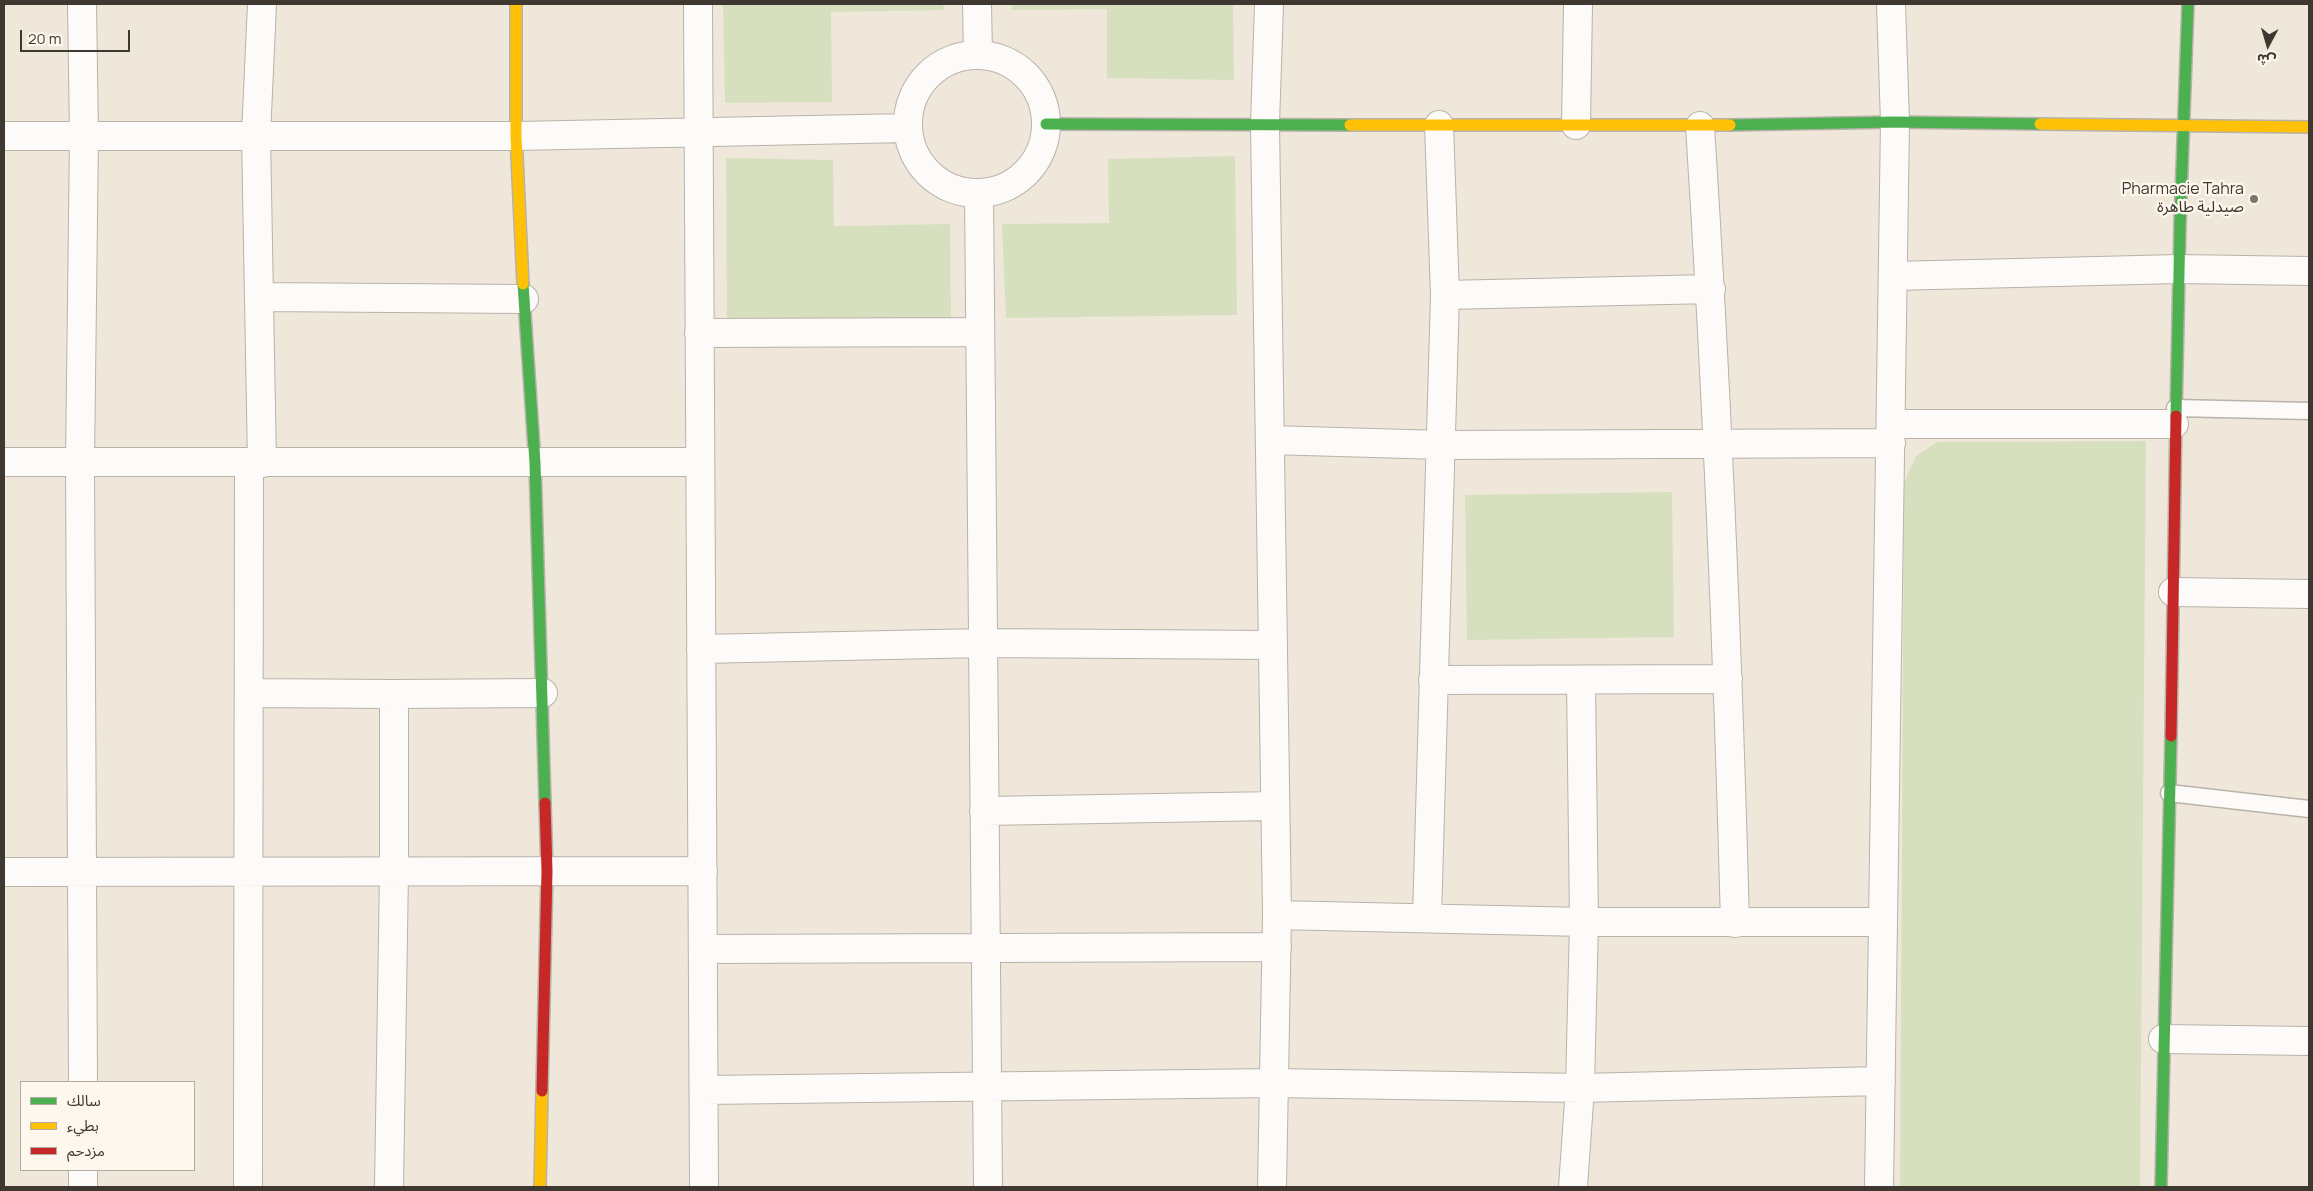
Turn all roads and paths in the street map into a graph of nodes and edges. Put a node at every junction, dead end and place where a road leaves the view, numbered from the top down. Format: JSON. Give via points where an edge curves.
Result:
{"nodes":[{"id":1,"x":82,"y":4,"type":"edge"},
{"id":2,"x":262,"y":4,"type":"edge"},
{"id":3,"x":516,"y":4,"type":"edge"},
{"id":4,"x":698,"y":4,"type":"edge"},
{"id":5,"x":977,"y":4,"type":"edge"},
{"id":6,"x":1269,"y":4,"type":"edge"},
{"id":7,"x":1578,"y":4,"type":"edge"},
{"id":8,"x":1891,"y":4,"type":"edge"},
{"id":9,"x":2188,"y":4,"type":"edge"},
{"id":10,"x":978,"y":55,"type":"junction"},
{"id":11,"x":1895,"y":122,"type":"junction"},
{"id":12,"x":1046,"y":124,"type":"junction"},
{"id":13,"x":1265,"y":124,"type":"junction"},
{"id":14,"x":1439,"y":125,"type":"junction"},
{"id":15,"x":1576,"y":125,"type":"junction"},
{"id":16,"x":1700,"y":126,"type":"junction"},
{"id":17,"x":2182,"y":126,"type":"junction"},
{"id":18,"x":2309,"y":127,"type":"edge"},
{"id":19,"x":908,"y":128,"type":"junction"},
{"id":20,"x":698,"y":133,"type":"junction"},
{"id":21,"x":84,"y":135,"type":"junction"},
{"id":22,"x":256,"y":135,"type":"junction"},
{"id":23,"x":4,"y":136,"type":"edge"},
{"id":24,"x":516,"y":136,"type":"junction"},
{"id":25,"x":979,"y":193,"type":"junction"},
{"id":26,"x":2179,"y":269,"type":"junction"},
{"id":27,"x":2309,"y":271,"type":"edge"},
{"id":28,"x":1893,"y":276,"type":"junction"},
{"id":29,"x":1710,"y":289,"type":"junction"},
{"id":30,"x":1445,"y":295,"type":"junction"},
{"id":31,"x":260,"y":297,"type":"junction"},
{"id":32,"x":524,"y":299,"type":"junction"},
{"id":33,"x":980,"y":332,"type":"junction"},
{"id":34,"x":699,"y":333,"type":"junction"},
{"id":35,"x":2309,"y":411,"type":"edge"},
{"id":36,"x":2174,"y":416,"type":"junction"},
{"id":37,"x":1891,"y":434,"type":"junction"},
{"id":38,"x":1270,"y":440,"type":"junction"},
{"id":39,"x":1716,"y":443,"type":"junction"},
{"id":40,"x":1442,"y":445,"type":"junction"},
{"id":41,"x":4,"y":462,"type":"edge"},
{"id":42,"x":80,"y":462,"type":"junction"},
{"id":43,"x":700,"y":462,"type":"junction"},
{"id":44,"x":256,"y":463,"type":"junction"},
{"id":45,"x":535,"y":463,"type":"junction"},
{"id":46,"x":2173,"y":592,"type":"junction"},
{"id":47,"x":2309,"y":594,"type":"edge"},
{"id":48,"x":983,"y":643,"type":"junction"},
{"id":49,"x":1272,"y":645,"type":"junction"},
{"id":50,"x":701,"y":649,"type":"junction"},
{"id":51,"x":1728,"y":679,"type":"junction"},
{"id":52,"x":1433,"y":680,"type":"junction"},
{"id":53,"x":1581,"y":680,"type":"junction"},
{"id":54,"x":250,"y":693,"type":"junction"},
{"id":55,"x":543,"y":693,"type":"junction"},
{"id":56,"x":394,"y":694,"type":"junction"},
{"id":57,"x":2169,"y":793,"type":"junction"},
{"id":58,"x":1275,"y":806,"type":"junction"},
{"id":59,"x":2309,"y":809,"type":"edge"},
{"id":60,"x":984,"y":811,"type":"junction"},
{"id":61,"x":82,"y":871,"type":"junction"},
{"id":62,"x":247,"y":871,"type":"junction"},
{"id":63,"x":394,"y":871,"type":"junction"},
{"id":64,"x":547,"y":871,"type":"junction"},
{"id":65,"x":703,"y":871,"type":"junction"},
{"id":66,"x":4,"y":872,"type":"edge"},
{"id":67,"x":1277,"y":915,"type":"junction"},
{"id":68,"x":1427,"y":917,"type":"junction"},
{"id":69,"x":1584,"y":922,"type":"junction"},
{"id":70,"x":1883,"y":922,"type":"junction"},
{"id":71,"x":1735,"y":923,"type":"junction"},
{"id":72,"x":1277,"y":947,"type":"junction"},
{"id":73,"x":986,"y":948,"type":"junction"},
{"id":74,"x":703,"y":949,"type":"junction"},
{"id":75,"x":2163,"y":1039,"type":"junction"},
{"id":76,"x":2309,"y":1041,"type":"edge"},
{"id":77,"x":83,"y":1081,"type":"edge"},
{"id":78,"x":1881,"y":1081,"type":"junction"},
{"id":79,"x":1274,"y":1083,"type":"junction"},
{"id":80,"x":987,"y":1088,"type":"junction"},
{"id":81,"x":1580,"y":1088,"type":"junction"},
{"id":82,"x":704,"y":1090,"type":"junction"},
{"id":83,"x":83,"y":1171,"type":"edge"},
{"id":84,"x":83,"y":1187,"type":"edge"},
{"id":85,"x":248,"y":1187,"type":"edge"},
{"id":86,"x":389,"y":1187,"type":"edge"},
{"id":87,"x":540,"y":1187,"type":"edge"},
{"id":88,"x":704,"y":1187,"type":"edge"},
{"id":89,"x":988,"y":1187,"type":"edge"},
{"id":90,"x":1272,"y":1187,"type":"edge"},
{"id":91,"x":1573,"y":1187,"type":"edge"},
{"id":92,"x":1879,"y":1187,"type":"edge"},
{"id":93,"x":2162,"y":1187,"type":"edge"}],
"edges":[{"from":1,"to":21,"type":"street"},
{"from":2,"to":22,"type":"street"},
{"from":3,"to":24,"type":"street"},
{"from":4,"to":20,"type":"street"},
{"from":5,"to":10,"type":"street"},
{"from":6,"to":13,"type":"street"},
{"from":7,"to":15,"type":"street"},
{"from":8,"to":11,"type":"street"},
{"from":9,"to":17,"type":"street"},
{"from":10,"to":12,"type":"street","via":[[999,58],[1018,68],[1034,83],[1044,103]]},
{"from":10,"to":19,"type":"street","via":[[955,58],[935,69],[920,85],[910,106]]},
{"from":11,"to":16,"type":"street"},
{"from":11,"to":17,"type":"street"},
{"from":11,"to":28,"type":"street"},
{"from":12,"to":13,"type":"street"},
{"from":12,"to":25,"type":"street","via":[[1043,145],[1034,164],[1019,179],[1000,190]]},
{"from":13,"to":14,"type":"street"},
{"from":13,"to":38,"type":"street"},
{"from":14,"to":15,"type":"street"},
{"from":14,"to":30,"type":"street"},
{"from":15,"to":16,"type":"street"},
{"from":16,"to":29,"type":"street"},
{"from":17,"to":18,"type":"street"},
{"from":17,"to":26,"type":"street"},
{"from":19,"to":20,"type":"street"},
{"from":19,"to":25,"type":"street","via":[[912,149],[923,167],[958,191]]},
{"from":20,"to":24,"type":"street"},
{"from":20,"to":34,"type":"street"},
{"from":21,"to":22,"type":"street"},
{"from":21,"to":23,"type":"street"},
{"from":21,"to":42,"type":"street"},
{"from":22,"to":24,"type":"street"},
{"from":22,"to":31,"type":"street"},
{"from":24,"to":32,"type":"street"},
{"from":25,"to":33,"type":"street"},
{"from":26,"to":27,"type":"street"},
{"from":26,"to":28,"type":"street"},
{"from":26,"to":36,"type":"street"},
{"from":28,"to":37,"type":"street"},
{"from":29,"to":30,"type":"street"},
{"from":29,"to":39,"type":"street"},
{"from":30,"to":40,"type":"street"},
{"from":31,"to":32,"type":"street"},
{"from":31,"to":44,"type":"street"},
{"from":32,"to":45,"type":"street"},
{"from":33,"to":34,"type":"street"},
{"from":33,"to":48,"type":"street"},
{"from":34,"to":43,"type":"street"},
{"from":35,"to":36,"type":"lane"},
{"from":36,"to":37,"type":"street"},
{"from":36,"to":46,"type":"street"},
{"from":37,"to":39,"type":"street"},
{"from":37,"to":70,"type":"street"},
{"from":38,"to":40,"type":"street"},
{"from":38,"to":49,"type":"street"},
{"from":39,"to":40,"type":"street"},
{"from":39,"to":51,"type":"street"},
{"from":40,"to":52,"type":"street"},
{"from":41,"to":42,"type":"street"},
{"from":42,"to":44,"type":"street"},
{"from":42,"to":61,"type":"street"},
{"from":43,"to":45,"type":"street"},
{"from":43,"to":50,"type":"street"},
{"from":44,"to":45,"type":"street"},
{"from":44,"to":54,"type":"street"},
{"from":45,"to":55,"type":"street"},
{"from":46,"to":47,"type":"street"},
{"from":46,"to":57,"type":"street"},
{"from":48,"to":49,"type":"street"},
{"from":48,"to":50,"type":"street"},
{"from":48,"to":60,"type":"street"},
{"from":49,"to":58,"type":"street"},
{"from":50,"to":65,"type":"street"},
{"from":51,"to":53,"type":"street"},
{"from":51,"to":71,"type":"street"},
{"from":52,"to":53,"type":"street"},
{"from":52,"to":68,"type":"street"},
{"from":53,"to":69,"type":"street"},
{"from":54,"to":56,"type":"street"},
{"from":54,"to":62,"type":"street"},
{"from":55,"to":56,"type":"street"},
{"from":55,"to":64,"type":"street"},
{"from":56,"to":63,"type":"street"},
{"from":57,"to":59,"type":"lane"},
{"from":57,"to":75,"type":"street"},
{"from":58,"to":60,"type":"street"},
{"from":58,"to":67,"type":"street"},
{"from":60,"to":73,"type":"street"},
{"from":61,"to":62,"type":"street"},
{"from":61,"to":66,"type":"street"},
{"from":61,"to":77,"type":"street"},
{"from":62,"to":63,"type":"street"},
{"from":62,"to":85,"type":"street"},
{"from":63,"to":64,"type":"street"},
{"from":63,"to":86,"type":"street"},
{"from":64,"to":65,"type":"street"},
{"from":64,"to":87,"type":"street"},
{"from":65,"to":74,"type":"street"},
{"from":67,"to":68,"type":"street"},
{"from":67,"to":72,"type":"street"},
{"from":68,"to":69,"type":"street"},
{"from":69,"to":71,"type":"street"},
{"from":69,"to":81,"type":"street"},
{"from":70,"to":71,"type":"street"},
{"from":70,"to":78,"type":"street"},
{"from":72,"to":73,"type":"street"},
{"from":72,"to":79,"type":"street"},
{"from":73,"to":74,"type":"street"},
{"from":73,"to":80,"type":"street"},
{"from":74,"to":82,"type":"street"},
{"from":75,"to":76,"type":"street"},
{"from":75,"to":93,"type":"street"},
{"from":78,"to":81,"type":"street"},
{"from":78,"to":92,"type":"street"},
{"from":79,"to":80,"type":"street"},
{"from":79,"to":81,"type":"street"},
{"from":79,"to":90,"type":"street"},
{"from":80,"to":82,"type":"street"},
{"from":80,"to":89,"type":"street"},
{"from":81,"to":91,"type":"street"},
{"from":82,"to":88,"type":"street"},
{"from":83,"to":84,"type":"street"}]}
